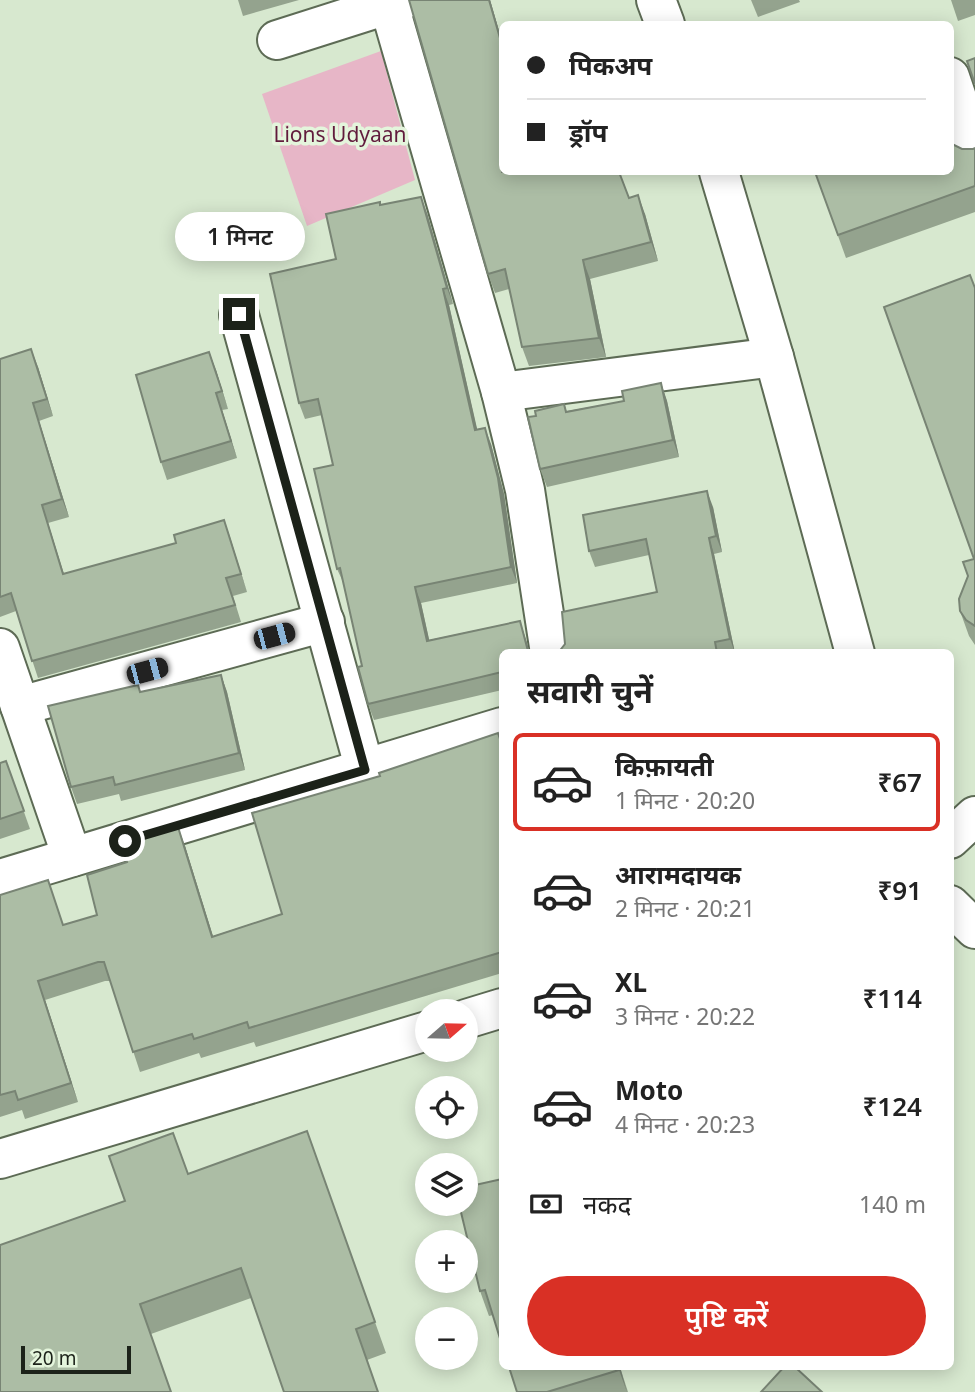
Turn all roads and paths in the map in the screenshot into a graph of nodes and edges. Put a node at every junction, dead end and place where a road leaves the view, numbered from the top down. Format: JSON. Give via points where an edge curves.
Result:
{"nodes":[{"id":1,"x":656,"y":0,"type":"edge"},
{"id":2,"x":396,"y":2,"type":"edge"},
{"id":3,"x":664,"y":21,"type":"edge"},
{"id":4,"x":277,"y":40,"type":"dead end"},
{"id":5,"x":975,"y":57,"type":"edge"},
{"id":6,"x":954,"y":65,"type":"edge"},
{"id":7,"x":954,"y":88,"type":"edge"},
{"id":8,"x":975,"y":151,"type":"edge"},
{"id":9,"x":720,"y":175,"type":"edge"},
{"id":10,"x":239,"y":314,"type":"dead end"},
{"id":11,"x":774,"y":357,"type":"junction"},
{"id":12,"x":501,"y":392,"type":"junction"},
{"id":13,"x":324,"y":622,"type":"junction"},
{"id":14,"x":0,"y":649,"type":"edge"},
{"id":15,"x":549,"y":649,"type":"edge"},
{"id":16,"x":854,"y":649,"type":"edge"},
{"id":17,"x":20,"y":706,"type":"junction"},
{"id":18,"x":499,"y":728,"type":"edge"},
{"id":19,"x":365,"y":770,"type":"junction"},
{"id":20,"x":975,"y":816,"type":"edge"},
{"id":21,"x":954,"y":835,"type":"edge"},
{"id":22,"x":72,"y":857,"type":"junction"},
{"id":23,"x":0,"y":879,"type":"edge"},
{"id":24,"x":954,"y":909,"type":"edge"},
{"id":25,"x":975,"y":929,"type":"edge"},
{"id":26,"x":499,"y":1009,"type":"edge"},
{"id":27,"x":478,"y":1015,"type":"edge"},
{"id":28,"x":415,"y":1035,"type":"edge"},
{"id":29,"x":0,"y":1159,"type":"edge"}],
"edges":[{"from":1,"to":3,"type":"street"},
{"from":2,"to":4,"type":"street"},
{"from":2,"to":12,"type":"street"},
{"from":5,"to":6,"type":"street"},
{"from":7,"to":8,"type":"street"},
{"from":9,"to":11,"type":"street"},
{"from":10,"to":13,"type":"street"},
{"from":11,"to":12,"type":"street"},
{"from":11,"to":16,"type":"street"},
{"from":12,"to":15,"type":"street","via":[[525,490]]},
{"from":13,"to":17,"type":"street"},
{"from":13,"to":19,"type":"street"},
{"from":14,"to":17,"type":"street"},
{"from":17,"to":22,"type":"street"},
{"from":18,"to":19,"type":"street"},
{"from":19,"to":22,"type":"street"},
{"from":20,"to":21,"type":"street"},
{"from":22,"to":23,"type":"street"},
{"from":24,"to":25,"type":"street"},
{"from":26,"to":27,"type":"street"},
{"from":28,"to":29,"type":"street"}]}
